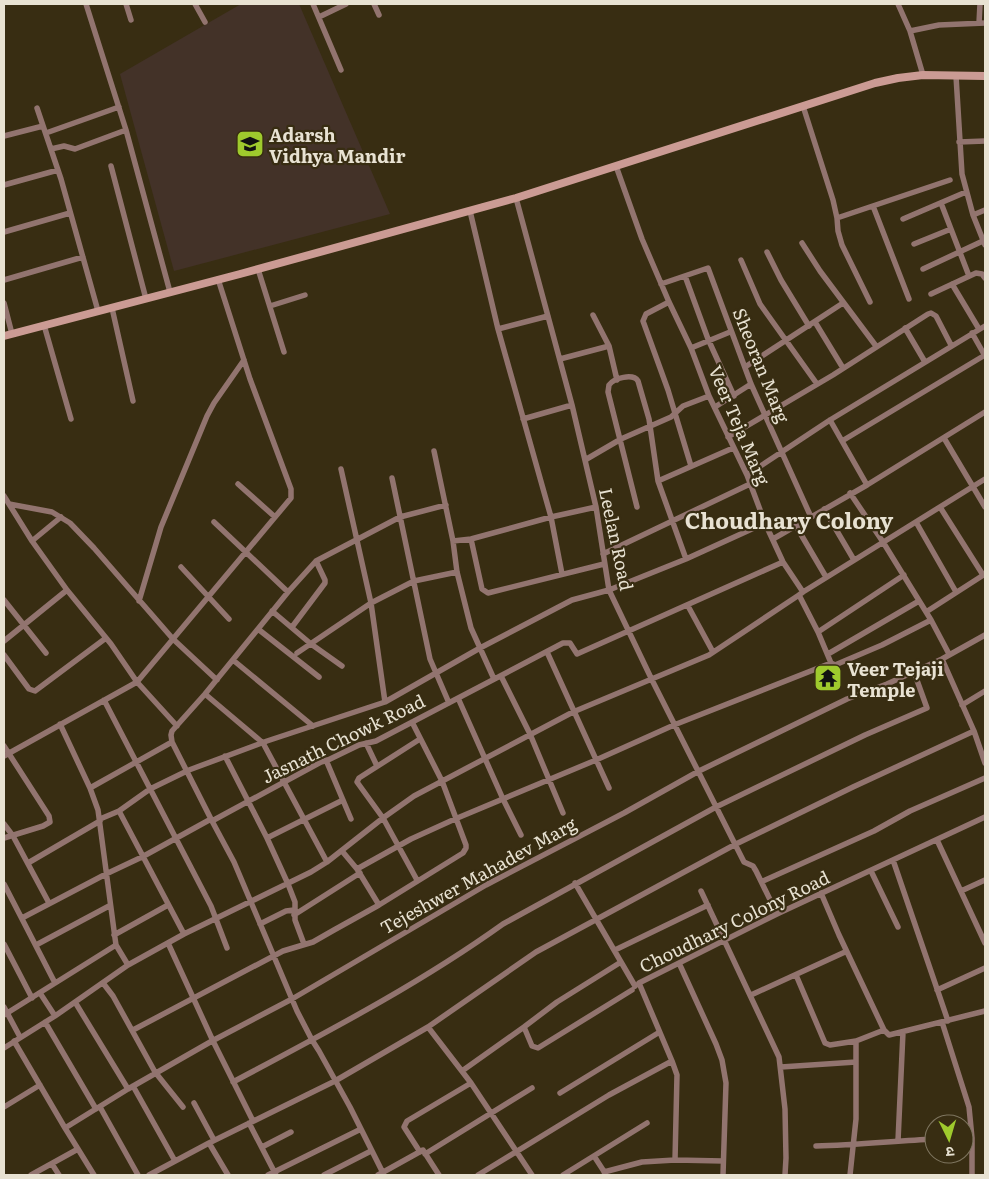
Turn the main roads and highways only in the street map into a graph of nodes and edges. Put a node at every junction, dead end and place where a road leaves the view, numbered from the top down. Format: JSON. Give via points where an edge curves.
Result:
{"nodes":[{"id":1,"x":985,"y":76,"type":"edge"},
{"id":2,"x":4,"y":336,"type":"edge"}],
"edges":[{"from":1,"to":2,"type":"main road","via":[[923,75],[876,83],[516,198]]}]}
